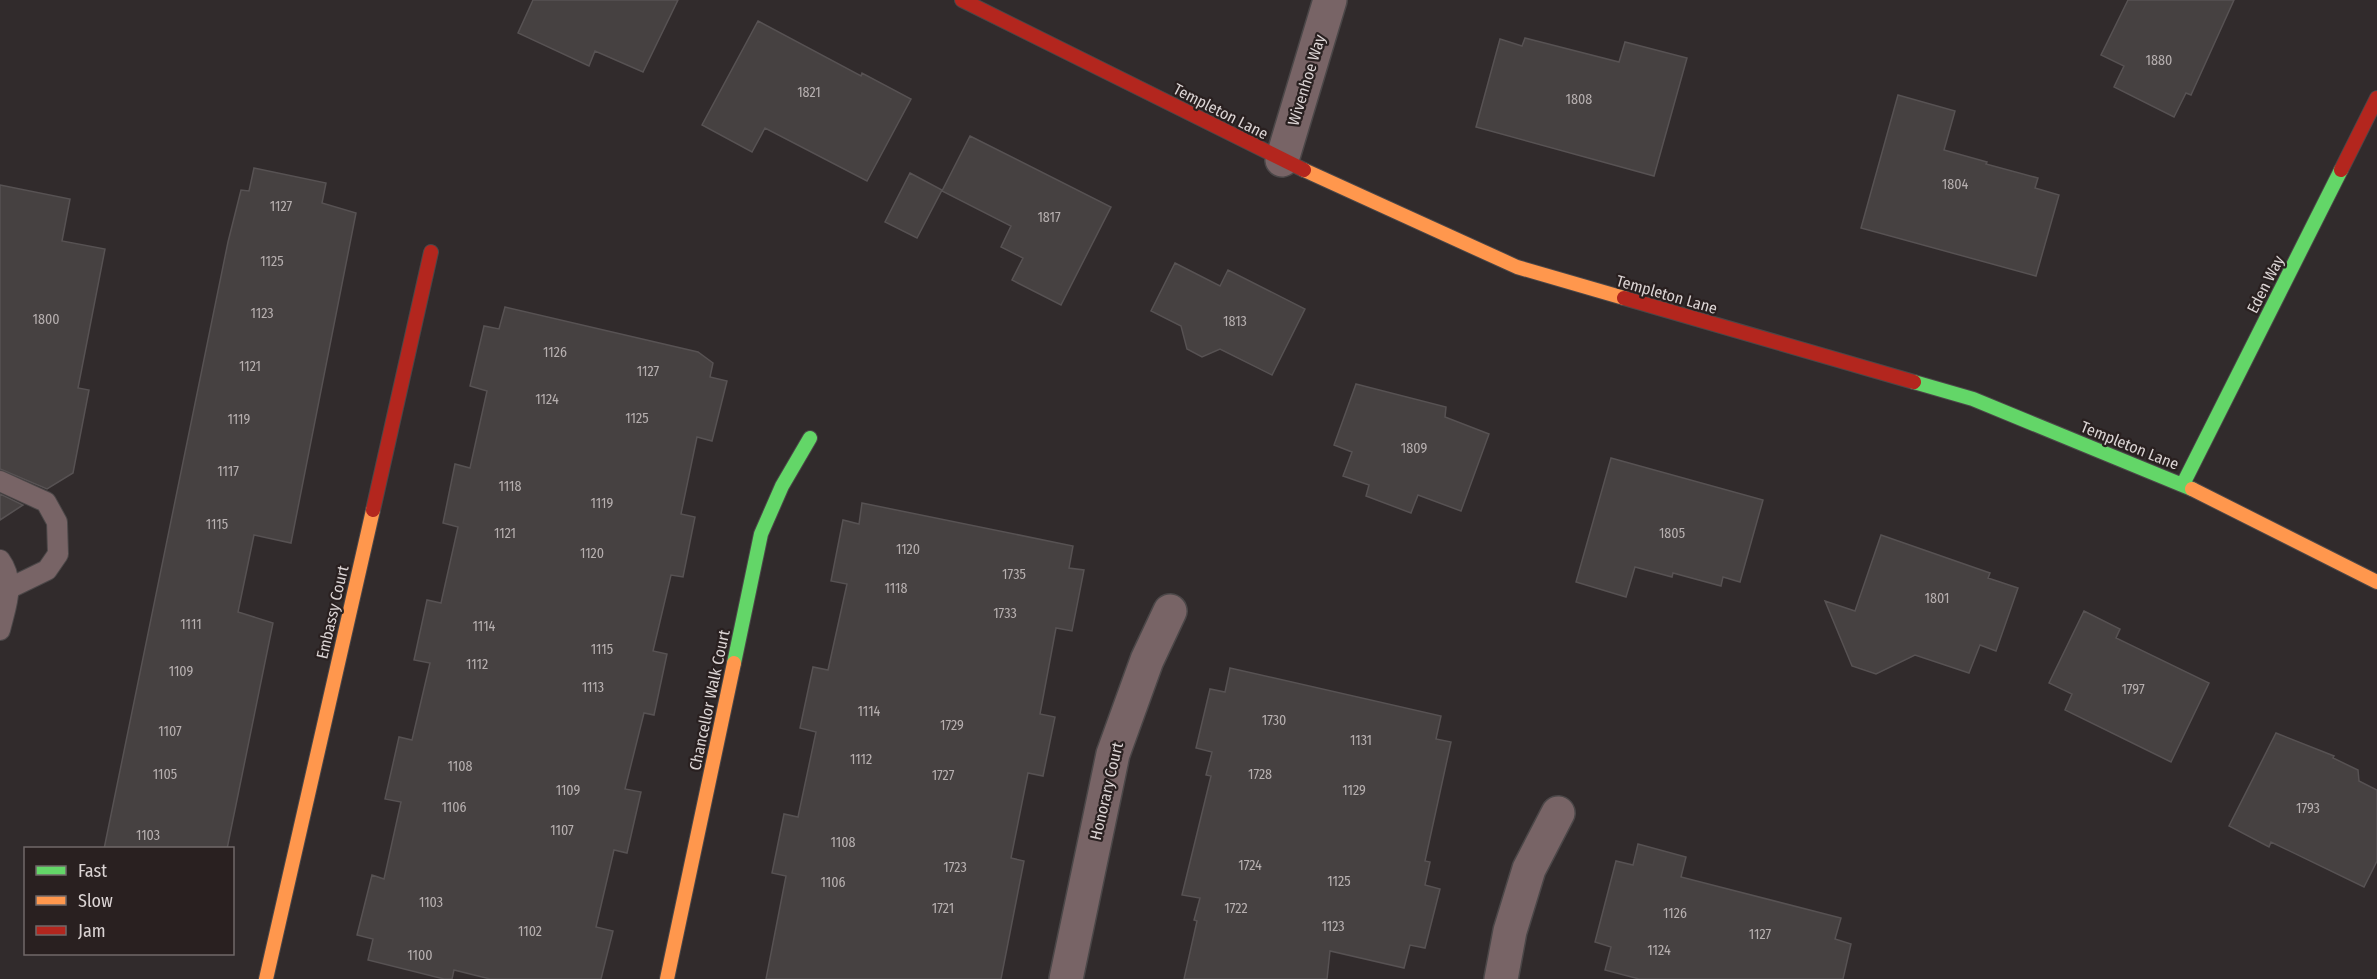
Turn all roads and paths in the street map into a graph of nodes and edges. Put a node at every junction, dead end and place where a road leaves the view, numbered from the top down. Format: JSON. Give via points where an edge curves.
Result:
{"nodes":[{"id":1,"x":963,"y":0,"type":"edge"},
{"id":2,"x":1330,"y":0,"type":"edge"},
{"id":3,"x":2377,"y":98,"type":"edge"},
{"id":4,"x":1282,"y":160,"type":"junction"},
{"id":5,"x":431,"y":252,"type":"dead end"},
{"id":6,"x":810,"y":438,"type":"dead end"},
{"id":7,"x":0,"y":481,"type":"edge"},
{"id":8,"x":2183,"y":484,"type":"junction"},
{"id":9,"x":0,"y":560,"type":"edge"},
{"id":10,"x":2377,"y":582,"type":"edge"},
{"id":11,"x":10,"y":588,"type":"junction"},
{"id":12,"x":1170,"y":611,"type":"dead end"},
{"id":13,"x":0,"y":630,"type":"edge"},
{"id":14,"x":1558,"y":813,"type":"dead end"},
{"id":15,"x":266,"y":979,"type":"edge"},
{"id":16,"x":667,"y":979,"type":"edge"},
{"id":17,"x":1066,"y":979,"type":"edge"},
{"id":18,"x":1501,"y":979,"type":"edge"}],
"edges":[{"from":1,"to":4,"type":"street","name":"Templeton Lane"},
{"from":2,"to":4,"type":"street","name":"Wivenhoe Way"},
{"from":3,"to":8,"type":"street","name":"Eden Way"},
{"from":4,"to":8,"type":"street","name":"Templeton Lane","via":[[1517,267],[1973,399]]},
{"from":5,"to":15,"type":"street","name":"Embassy Court"},
{"from":6,"to":16,"type":"street","name":"Chancellor Walk Court","via":[[782,486],[761,534]]},
{"from":7,"to":11,"type":"lane","via":[[46,502],[57,522],[58,554],[47,570]]},
{"from":8,"to":10,"type":"street","name":"Templeton Lane"},
{"from":9,"to":11,"type":"lane"},
{"from":11,"to":13,"type":"lane"},
{"from":12,"to":17,"type":"street","name":"Honorary Court","via":[[1147,660],[1113,754]]},
{"from":14,"to":18,"type":"street","via":[[1529,869],[1510,931]]}]}
